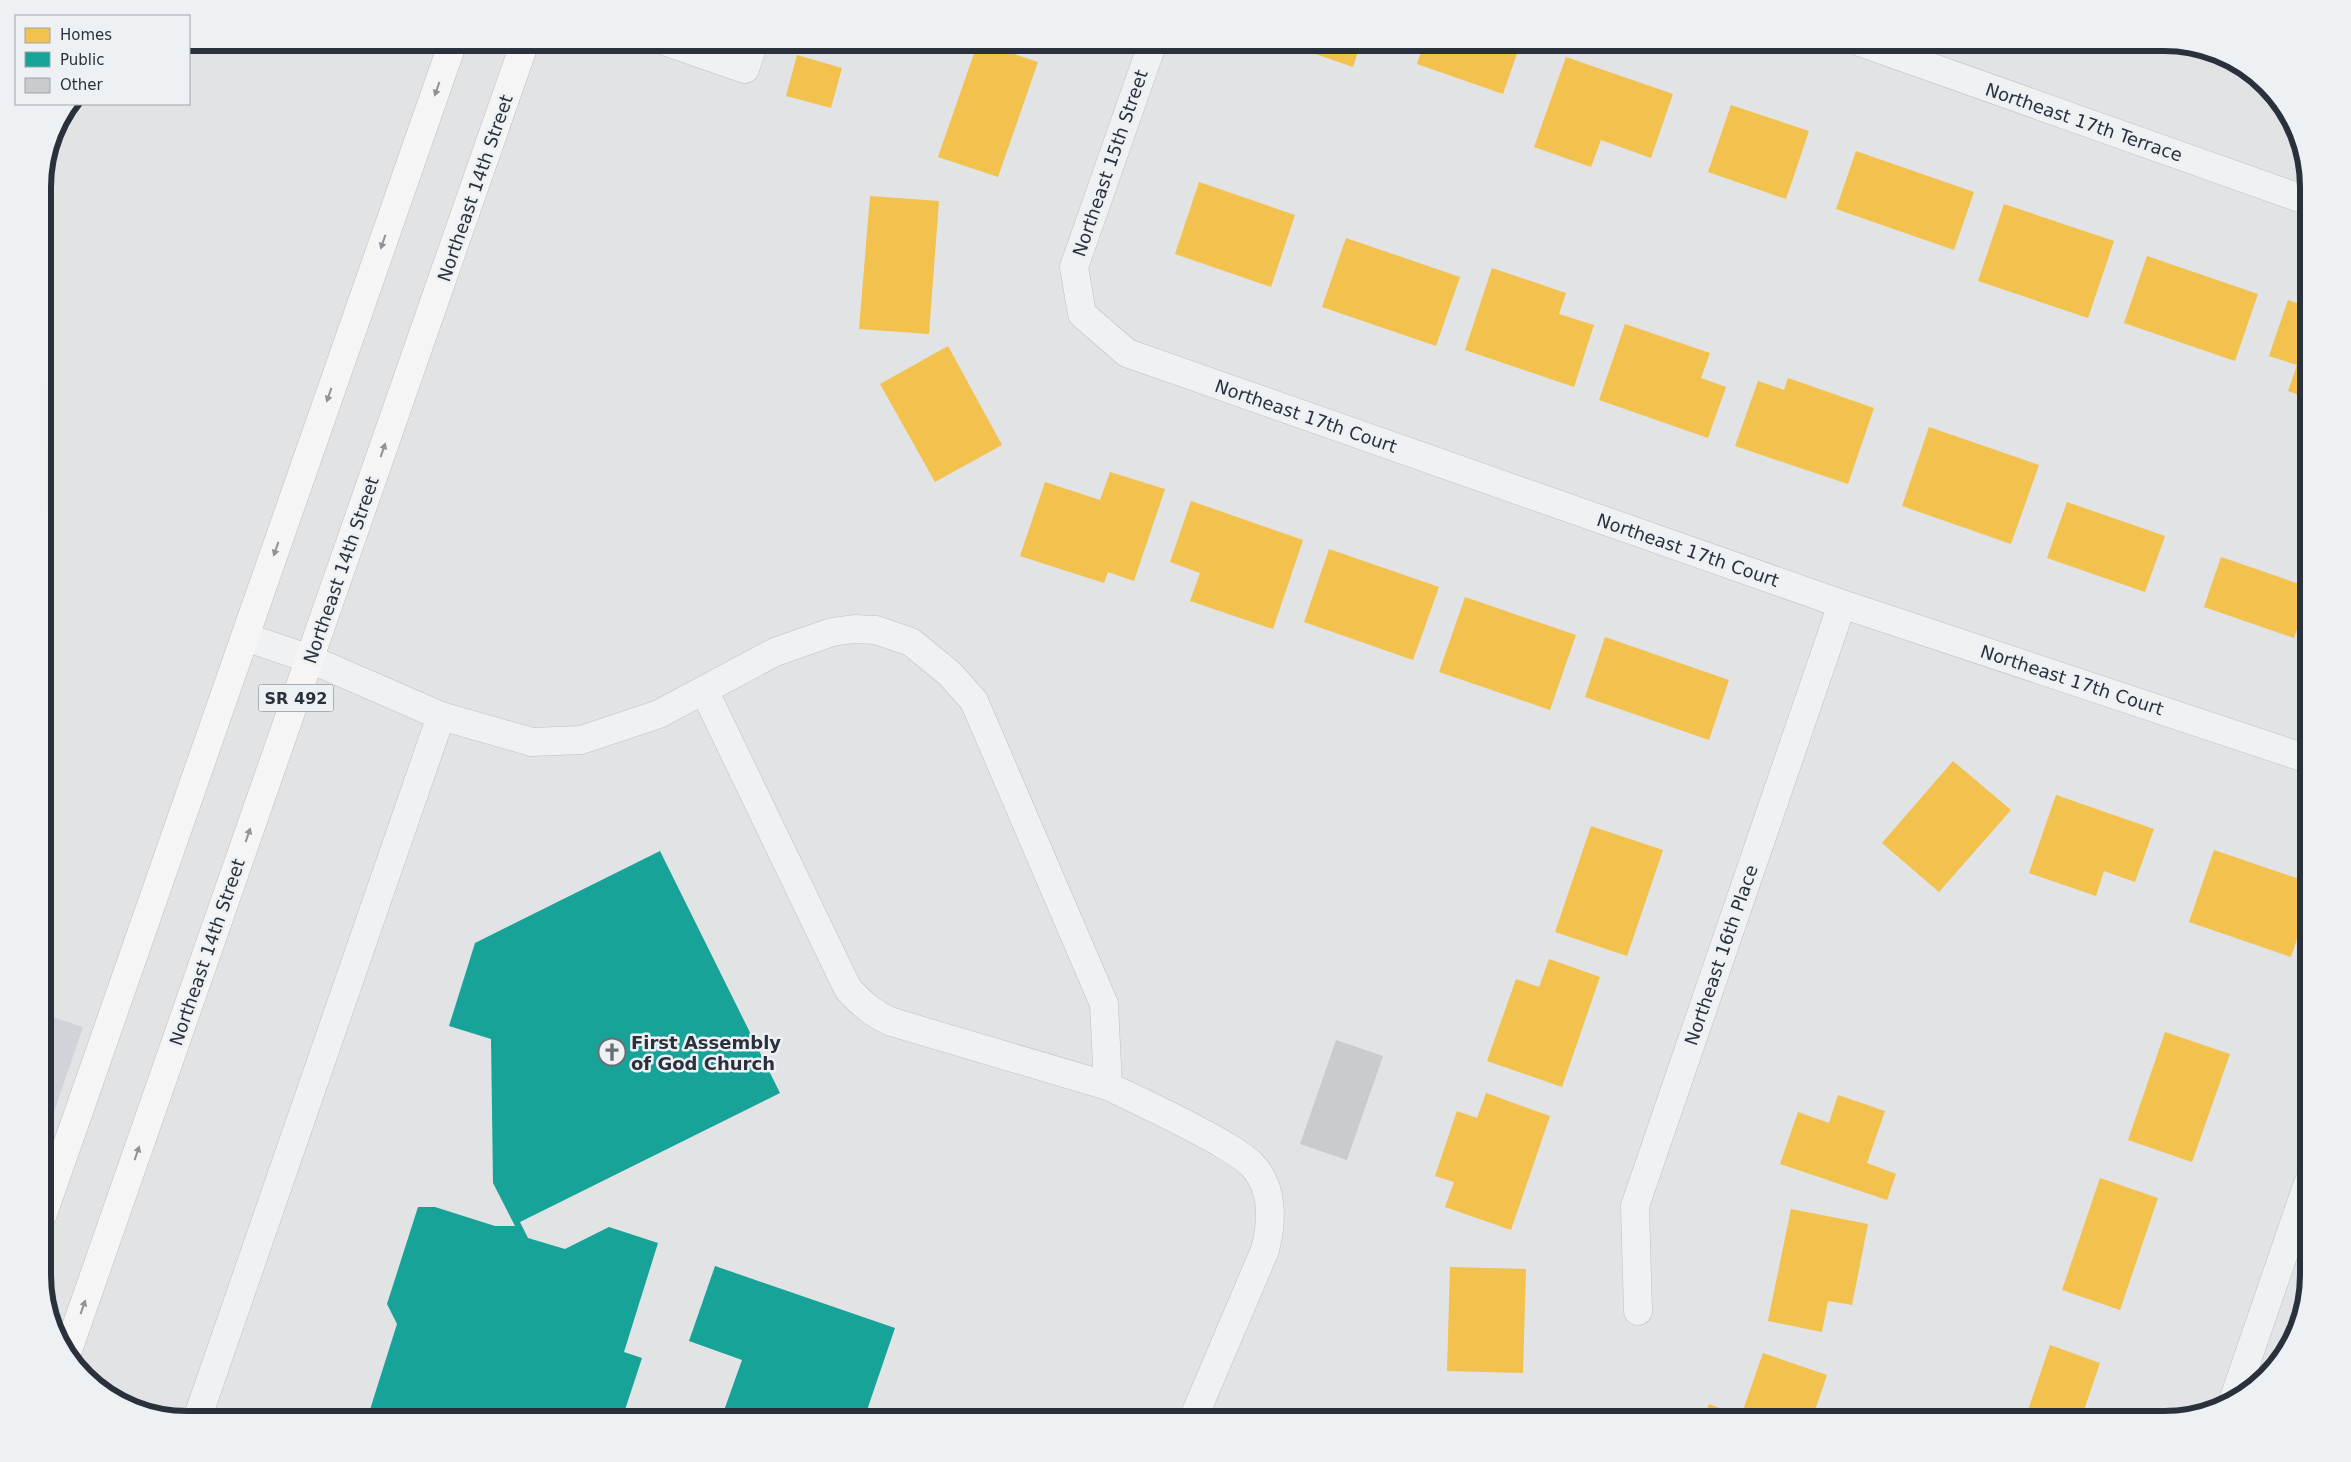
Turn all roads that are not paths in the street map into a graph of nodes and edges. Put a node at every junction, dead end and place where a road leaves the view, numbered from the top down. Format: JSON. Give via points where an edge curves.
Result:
{"nodes":[{"id":1,"x":450,"y":51,"type":"edge"},
{"id":2,"x":523,"y":51,"type":"edge"},
{"id":3,"x":693,"y":51,"type":"edge"},
{"id":4,"x":751,"y":51,"type":"edge"},
{"id":5,"x":1150,"y":51,"type":"edge"},
{"id":6,"x":1885,"y":51,"type":"edge"},
{"id":7,"x":2299,"y":198,"type":"edge"},
{"id":8,"x":1082,"y":314,"type":"joint"},
{"id":9,"x":1842,"y":604,"type":"junction"},
{"id":10,"x":245,"y":637,"type":"junction"},
{"id":11,"x":310,"y":659,"type":"junction"},
{"id":12,"x":704,"y":690,"type":"junction"},
{"id":13,"x":441,"y":716,"type":"junction"},
{"id":14,"x":2300,"y":756,"type":"edge"},
{"id":15,"x":1108,"y":1086,"type":"junction"},
{"id":16,"x":52,"y":1188,"type":"edge"},
{"id":17,"x":2300,"y":1206,"type":"edge"},
{"id":18,"x":1638,"y":1310,"type":"dead end"},
{"id":19,"x":70,"y":1344,"type":"edge"},
{"id":20,"x":2237,"y":1390,"type":"edge"},
{"id":21,"x":200,"y":1411,"type":"edge"},
{"id":22,"x":1197,"y":1411,"type":"edge"}],
"edges":[{"from":1,"to":10,"type":"main road","one_way":true},
{"from":11,"to":2,"type":"main road","name":"Northeast 14th Street","number":"SR 492","one_way":true},
{"from":3,"to":4,"type":"street","via":[[745,69]]},
{"from":5,"to":8,"type":"street","name":"Northeast 15th Street","via":[[1074,267]]},
{"from":6,"to":7,"type":"street","name":"Northeast 17th Terrace"},
{"from":8,"to":9,"type":"street","name":"Northeast 17th Court","via":[[1126,353]]},
{"from":9,"to":14,"type":"street","name":"Northeast 17th Court"},
{"from":9,"to":18,"type":"street","name":"Northeast 16th Place","via":[[1635,1206]]},
{"from":10,"to":11,"type":"street"},
{"from":10,"to":16,"type":"main road"},
{"from":11,"to":13,"type":"street"},
{"from":19,"to":11,"type":"main road","name":"Northeast 14th Street","number":"SR 492","one_way":true},
{"from":12,"to":13,"type":"street","via":[[659,714],[581,740],[532,742]]},
{"from":12,"to":15,"type":"street","via":[[848,989],[864,1006],[892,1022]]},
{"from":12,"to":15,"type":"street","via":[[775,652],[832,632],[854,629],[876,630],[911,642],[950,674],[974,701],[1104,1004]]},
{"from":13,"to":21,"type":"street"},
{"from":15,"to":22,"type":"street","via":[[1199,1130],[1234,1151],[1254,1166],[1270,1204],[1270,1230],[1264,1250]]},
{"from":17,"to":20,"type":"street"}]}
